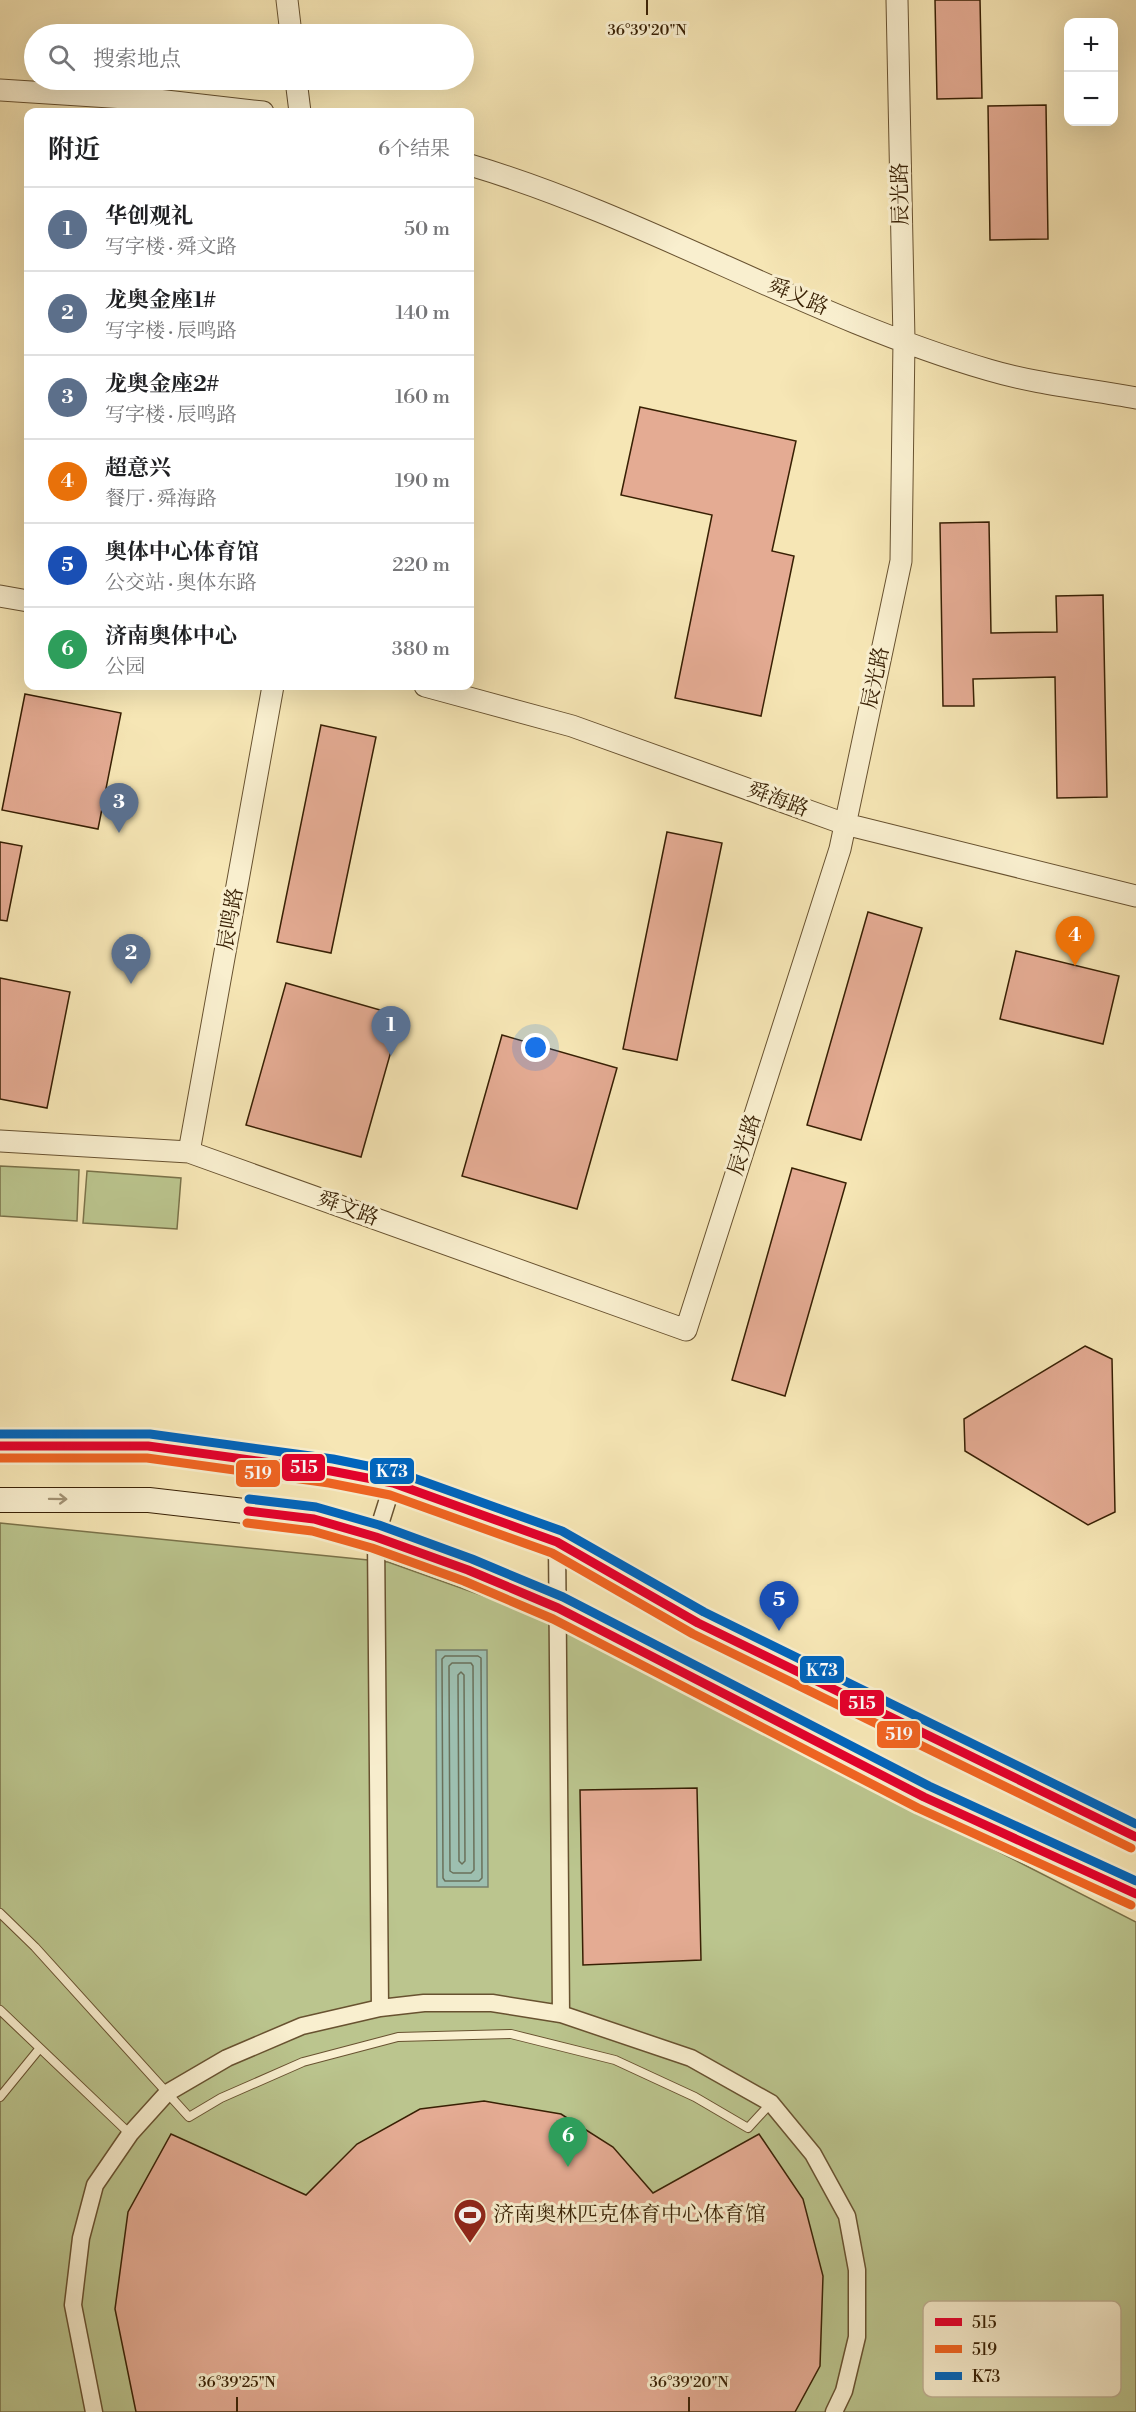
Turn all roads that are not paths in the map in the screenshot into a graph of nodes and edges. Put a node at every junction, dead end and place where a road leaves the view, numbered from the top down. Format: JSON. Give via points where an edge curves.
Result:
{"nodes":[{"id":1,"x":287,"y":0,"type":"edge"},
{"id":2,"x":897,"y":0,"type":"edge"},
{"id":3,"x":290,"y":24,"type":"edge"},
{"id":4,"x":0,"y":90,"type":"edge"},
{"id":5,"x":297,"y":90,"type":"edge"},
{"id":6,"x":228,"y":108,"type":"edge"},
{"id":7,"x":300,"y":108,"type":"edge"},
{"id":8,"x":474,"y":166,"type":"edge"},
{"id":9,"x":904,"y":340,"type":"junction"},
{"id":10,"x":1136,"y":398,"type":"edge"},
{"id":11,"x":0,"y":596,"type":"edge"},
{"id":12,"x":24,"y":600,"type":"edge"},
{"id":13,"x":272,"y":690,"type":"edge"},
{"id":14,"x":440,"y":690,"type":"edge"},
{"id":15,"x":845,"y":824,"type":"junction"},
{"id":16,"x":1136,"y":896,"type":"edge"},
{"id":17,"x":0,"y":1141,"type":"edge"},
{"id":18,"x":189,"y":1152,"type":"junction"},
{"id":19,"x":686,"y":1330,"type":"joint"},
{"id":20,"x":0,"y":1446,"type":"edge"},
{"id":21,"x":393,"y":1483,"type":"junction"},
{"id":22,"x":0,"y":1500,"type":"edge"},
{"id":23,"x":376,"y":1537,"type":"junction"},
{"id":24,"x":557,"y":1542,"type":"junction"},
{"id":25,"x":558,"y":1608,"type":"junction"},
{"id":26,"x":1136,"y":1837,"type":"edge"},
{"id":27,"x":1136,"y":1894,"type":"edge"},
{"id":28,"x":0,"y":1913,"type":"edge"},
{"id":29,"x":380,"y":2008,"type":"junction"},
{"id":30,"x":0,"y":2010,"type":"edge"},
{"id":31,"x":561,"y":2014,"type":"junction"},
{"id":32,"x":40,"y":2048,"type":"junction"},
{"id":33,"x":167,"y":2092,"type":"junction"},
{"id":34,"x":0,"y":2097,"type":"edge"},
{"id":35,"x":771,"y":2103,"type":"junction"},
{"id":36,"x":130,"y":2134,"type":"junction"},
{"id":37,"x":94,"y":2412,"type":"edge"},
{"id":38,"x":834,"y":2412,"type":"edge"}],
"edges":[{"from":1,"to":3,"type":"street"},
{"from":2,"to":9,"type":"street","name":"辰光路"},
{"from":4,"to":6,"type":"street"},
{"from":5,"to":7,"type":"street"},
{"from":8,"to":9,"type":"street","name":"舜义路","via":[[530,183]]},
{"from":9,"to":10,"type":"street","name":"舜义路","via":[[990,371]]},
{"from":9,"to":15,"type":"street","name":"辰光路","via":[[901,561]]},
{"from":11,"to":12,"type":"street"},
{"from":13,"to":18,"type":"street","name":"辰鸣路"},
{"from":14,"to":15,"type":"street","name":"舜海路","via":[[572,726]]},
{"from":15,"to":16,"type":"street","name":"舜海路"},
{"from":15,"to":19,"type":"street","name":"辰光路"},
{"from":17,"to":18,"type":"street","name":"舜文路"},
{"from":18,"to":19,"type":"street","name":"舜文路"},
{"from":20,"to":21,"type":"main road","via":[[148,1446]]},
{"from":21,"to":23,"type":"street"},
{"from":21,"to":24,"type":"main road"},
{"from":22,"to":23,"type":"main road","one_way":true,"via":[[149,1500],[314,1519]]},
{"from":23,"to":25,"type":"main road"},
{"from":23,"to":29,"type":"street"},
{"from":24,"to":25,"type":"street"},
{"from":24,"to":26,"type":"main road","via":[[698,1623]]},
{"from":25,"to":27,"type":"main road","via":[[924,1797]]},
{"from":25,"to":31,"type":"street"},
{"from":28,"to":33,"type":"lane"},
{"from":29,"to":31,"type":"street","via":[[424,2002],[492,2003]]},
{"from":29,"to":33,"type":"street","via":[[302,2026],[227,2058]]},
{"from":30,"to":32,"type":"lane"},
{"from":31,"to":35,"type":"street","via":[[691,2058]]},
{"from":32,"to":34,"type":"lane"},
{"from":32,"to":36,"type":"lane"},
{"from":33,"to":35,"type":"lane","via":[[189,2117],[221,2098],[303,2062],[398,2037],[511,2034],[615,2060],[694,2097],[748,2128]]},
{"from":33,"to":36,"type":"street"},
{"from":35,"to":38,"type":"street","via":[[813,2154],[847,2216],[857,2270],[857,2337],[844,2391]]},
{"from":36,"to":37,"type":"street","via":[[95,2185],[81,2238],[73,2305]]}]}
